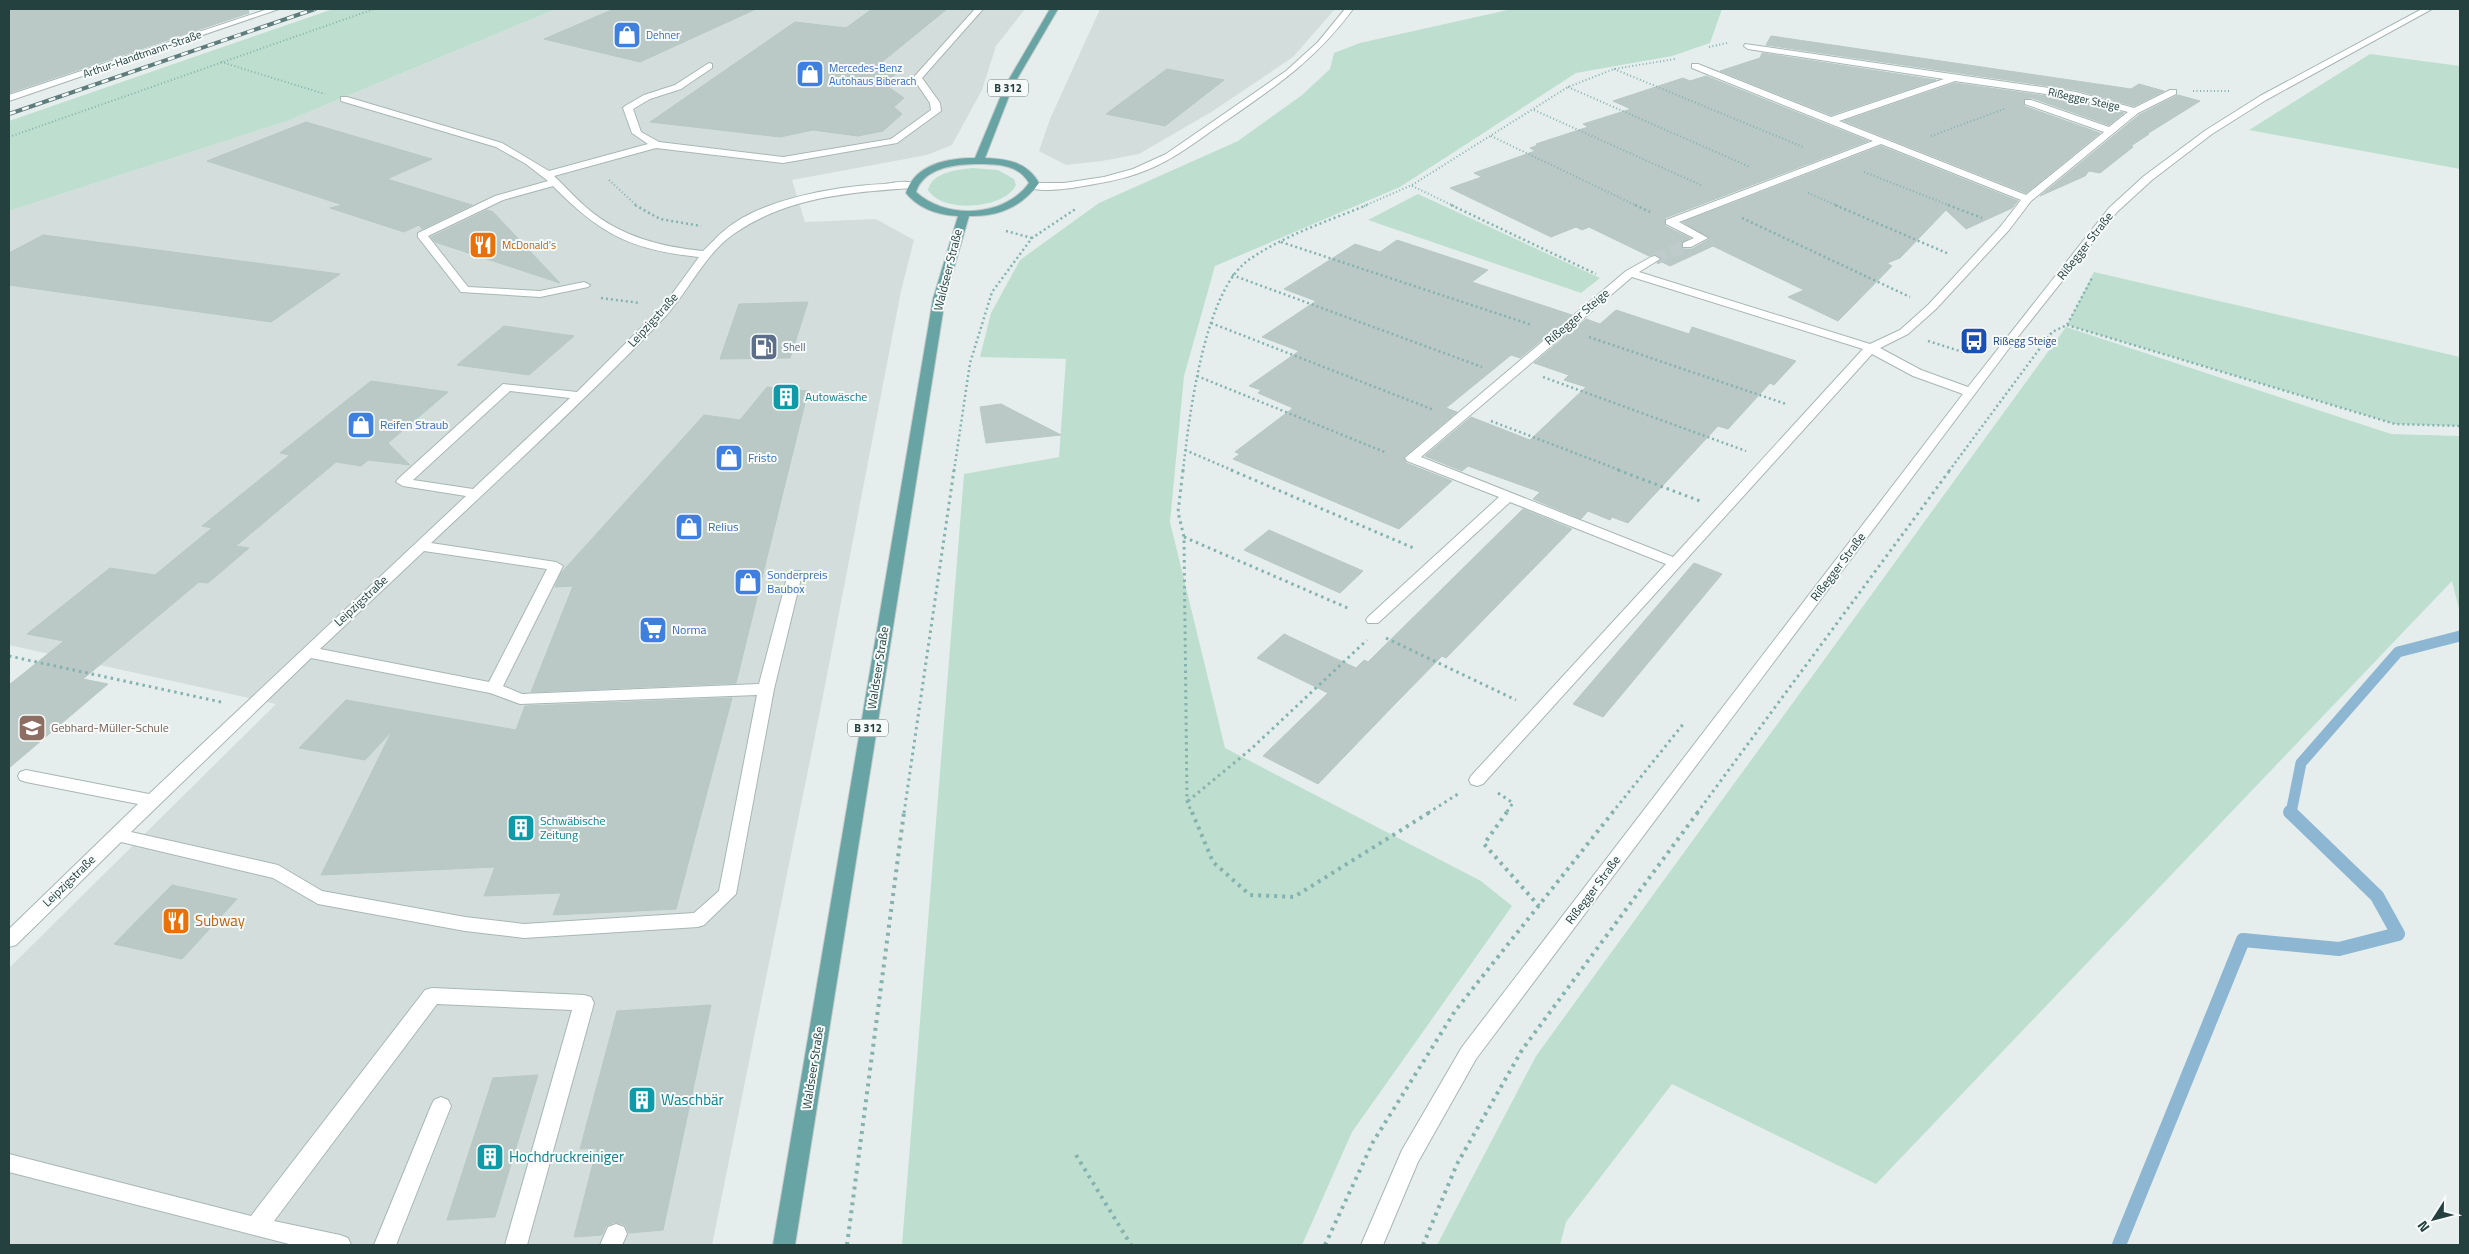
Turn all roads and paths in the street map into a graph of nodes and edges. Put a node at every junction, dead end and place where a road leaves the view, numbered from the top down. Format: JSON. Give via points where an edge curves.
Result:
{"nodes":[{"id":1,"x":275,"y":9,"type":"edge"},
{"id":2,"x":374,"y":9,"type":"edge"},
{"id":3,"x":979,"y":9,"type":"edge"},
{"id":4,"x":1054,"y":9,"type":"edge"},
{"id":5,"x":1349,"y":9,"type":"edge"},
{"id":6,"x":2428,"y":9,"type":"edge"},
{"id":7,"x":1724,"y":42,"type":"dead end"},
{"id":8,"x":1748,"y":46,"type":"dead end"},
{"id":9,"x":1708,"y":48,"type":"dead end"},
{"id":10,"x":1676,"y":59,"type":"dead end"},
{"id":11,"x":221,"y":62,"type":"junction"},
{"id":12,"x":709,"y":66,"type":"dead end"},
{"id":13,"x":1695,"y":66,"type":"dead end"},
{"id":14,"x":1614,"y":69,"type":"junction"},
{"id":15,"x":1954,"y":78,"type":"junction"},
{"id":16,"x":1645,"y":82,"type":"dead end"},
{"id":17,"x":1568,"y":87,"type":"junction"},
{"id":18,"x":2230,"y":91,"type":"dead end"},
{"id":19,"x":2050,"y":92,"type":"junction"},
{"id":20,"x":2173,"y":92,"type":"joint"},
{"id":21,"x":9,"y":98,"type":"edge"},
{"id":22,"x":344,"y":99,"type":"joint"},
{"id":23,"x":1596,"y":100,"type":"dead end"},
{"id":24,"x":2028,"y":102,"type":"dead end"},
{"id":25,"x":1534,"y":110,"type":"junction"},
{"id":26,"x":2134,"y":111,"type":"junction"},
{"id":27,"x":1832,"y":120,"type":"junction"},
{"id":28,"x":2110,"y":131,"type":"junction"},
{"id":29,"x":9,"y":136,"type":"edge"},
{"id":30,"x":1491,"y":136,"type":"junction"},
{"id":31,"x":1883,"y":140,"type":"junction"},
{"id":32,"x":656,"y":145,"type":"junction"},
{"id":33,"x":1901,"y":148,"type":"junction"},
{"id":34,"x":979,"y":161,"type":"junction"},
{"id":35,"x":551,"y":179,"type":"junction"},
{"id":36,"x":1105,"y":180,"type":"junction"},
{"id":37,"x":912,"y":186,"type":"junction"},
{"id":38,"x":1033,"y":186,"type":"junction"},
{"id":39,"x":1412,"y":186,"type":"junction"},
{"id":40,"x":1731,"y":198,"type":"junction"},
{"id":41,"x":2027,"y":199,"type":"junction"},
{"id":42,"x":1714,"y":205,"type":"junction"},
{"id":43,"x":965,"y":213,"type":"junction"},
{"id":44,"x":1670,"y":222,"type":"junction"},
{"id":45,"x":1281,"y":242,"type":"junction"},
{"id":46,"x":1687,"y":245,"type":"tunnel mouth"},
{"id":47,"x":706,"y":255,"type":"junction"},
{"id":48,"x":1655,"y":259,"type":"tunnel mouth"},
{"id":49,"x":2094,"y":272,"type":"dead end"},
{"id":50,"x":1630,"y":273,"type":"junction"},
{"id":51,"x":1232,"y":275,"type":"junction"},
{"id":52,"x":1618,"y":284,"type":"junction"},
{"id":53,"x":584,"y":285,"type":"dead end"},
{"id":54,"x":600,"y":298,"type":"dead end"},
{"id":55,"x":668,"y":307,"type":"junction"},
{"id":56,"x":1932,"y":307,"type":"junction"},
{"id":57,"x":1211,"y":323,"type":"junction"},
{"id":58,"x":2067,"y":325,"type":"junction"},
{"id":59,"x":1560,"y":331,"type":"junction"},
{"id":60,"x":1904,"y":332,"type":"junction"},
{"id":61,"x":1871,"y":348,"type":"junction"},
{"id":62,"x":1972,"y":355,"type":"dead end"},
{"id":63,"x":1517,"y":368,"type":"junction"},
{"id":64,"x":1197,"y":376,"type":"junction"},
{"id":65,"x":1507,"y":377,"type":"junction"},
{"id":66,"x":1970,"y":392,"type":"junction"},
{"id":67,"x":580,"y":396,"type":"junction"},
{"id":68,"x":1811,"y":412,"type":"junction"},
{"id":69,"x":1462,"y":415,"type":"junction"},
{"id":70,"x":2460,"y":426,"type":"edge"},
{"id":71,"x":1184,"y":450,"type":"junction"},
{"id":72,"x":1412,"y":458,"type":"junction"},
{"id":73,"x":1768,"y":459,"type":"junction"},
{"id":74,"x":476,"y":493,"type":"junction"},
{"id":75,"x":1508,"y":496,"type":"junction"},
{"id":76,"x":1722,"y":509,"type":"junction"},
{"id":77,"x":1184,"y":537,"type":"junction"},
{"id":78,"x":420,"y":546,"type":"junction"},
{"id":79,"x":1440,"y":559,"type":"junction"},
{"id":80,"x":1674,"y":562,"type":"junction"},
{"id":81,"x":795,"y":574,"type":"dead end"},
{"id":82,"x":1374,"y":626,"type":"junction"},
{"id":83,"x":307,"y":652,"type":"junction"},
{"id":84,"x":9,"y":656,"type":"edge"},
{"id":85,"x":494,"y":688,"type":"junction"},
{"id":86,"x":766,"y":689,"type":"junction"},
{"id":87,"x":248,"y":708,"type":"junction"},
{"id":88,"x":1539,"y":712,"type":"junction"},
{"id":89,"x":26,"y":776,"type":"dead end"},
{"id":90,"x":1477,"y":780,"type":"joint"},
{"id":91,"x":1187,"y":801,"type":"junction"},
{"id":92,"x":152,"y":802,"type":"junction"},
{"id":93,"x":1514,"y":803,"type":"dead end"},
{"id":94,"x":117,"y":835,"type":"junction"},
{"id":95,"x":1539,"y":906,"type":"dead end"},
{"id":96,"x":9,"y":940,"type":"edge"},
{"id":97,"x":441,"y":1106,"type":"dead end"},
{"id":98,"x":1076,"y":1156,"type":"dead end"},
{"id":99,"x":9,"y":1163,"type":"edge"},
{"id":100,"x":256,"y":1227,"type":"junction"},
{"id":101,"x":340,"y":1245,"type":"edge"},
{"id":102,"x":385,"y":1245,"type":"edge"},
{"id":103,"x":516,"y":1245,"type":"edge"},
{"id":104,"x":784,"y":1245,"type":"edge"},
{"id":105,"x":847,"y":1245,"type":"edge"},
{"id":106,"x":1131,"y":1245,"type":"edge"},
{"id":107,"x":1372,"y":1245,"type":"edge"},
{"id":108,"x":1424,"y":1245,"type":"edge"}],
"edges":[{"from":1,"to":21,"type":"street","name":"Arthur-Handtmann-Straße"},
{"from":2,"to":11,"type":"path"},
{"from":3,"to":32,"type":"street","via":[[917,78],[935,102],[936,110],[894,141],[784,160]]},
{"from":4,"to":34,"type":"main road","number":"B 312","via":[[1009,86]]},
{"from":5,"to":36,"type":"street","via":[[1320,44],[1289,73],[1246,104],[1169,156]]},
{"from":6,"to":66,"type":"street","name":"Rißegger Straße","via":[[2263,98],[2209,132],[2148,178],[2113,210]]},
{"from":7,"to":9,"type":"path"},
{"from":8,"to":15,"type":"street","name":"Rißegger Steige"},
{"from":10,"to":14,"type":"path"},
{"from":11,"to":22,"type":"path"},
{"from":11,"to":29,"type":"path"},
{"from":12,"to":32,"type":"street","via":[[678,86],[647,96],[628,108],[636,134]]},
{"from":13,"to":27,"type":"street"},
{"from":14,"to":16,"type":"path"},
{"from":14,"to":17,"type":"path"},
{"from":15,"to":19,"type":"street","name":"Rißegger Steige"},
{"from":15,"to":27,"type":"street","name":"Rißegger Steige"},
{"from":17,"to":23,"type":"path"},
{"from":17,"to":25,"type":"path"},
{"from":18,"to":20,"type":"path"},
{"from":19,"to":26,"type":"street","name":"Rißegger Steige","via":[[2076,95]]},
{"from":19,"to":33,"type":"path"},
{"from":20,"to":26,"type":"street"},
{"from":22,"to":35,"type":"street","via":[[499,145],[523,157]]},
{"from":24,"to":28,"type":"street"},
{"from":25,"to":30,"type":"path"},
{"from":25,"to":40,"type":"path"},
{"from":26,"to":28,"type":"street","name":"Rißegger Steige"},
{"from":27,"to":31,"type":"street"},
{"from":28,"to":41,"type":"street","name":"Rißegger Steige"},
{"from":30,"to":39,"type":"path"},
{"from":30,"to":44,"type":"path"},
{"from":31,"to":33,"type":"street"},
{"from":31,"to":40,"type":"street"},
{"from":32,"to":35,"type":"street"},
{"from":33,"to":41,"type":"street"},
{"from":34,"to":37,"type":"main road","via":[[950,163],[933,169],[920,176]]},
{"from":34,"to":38,"type":"main road","via":[[1007,163],[1021,168],[1030,175]]},
{"from":35,"to":47,"type":"street","via":[[585,212],[620,235],[670,252]]},
{"from":35,"to":53,"type":"street","via":[[499,198],[422,234],[465,290],[540,294]]},
{"from":36,"to":38,"type":"street","via":[[1064,186]]},
{"from":36,"to":105,"type":"path","via":[[1100,192],[1032,238],[992,292],[970,363],[912,749]]},
{"from":37,"to":43,"type":"main road","via":[[910,193],[916,201],[928,207]]},
{"from":37,"to":47,"type":"street","name":"Leipzigstraße","via":[[843,191],[791,201],[730,231]]},
{"from":38,"to":43,"type":"main road","via":[[1021,200],[1005,207]]},
{"from":39,"to":45,"type":"path"},
{"from":39,"to":52,"type":"path"},
{"from":40,"to":42,"type":"street"},
{"from":41,"to":56,"type":"street","name":"Rißegger Steige","via":[[2005,228]]},
{"from":42,"to":44,"type":"street"},
{"from":42,"to":56,"type":"path"},
{"from":43,"to":104,"type":"main road","name":"Waldseer Straße","number":"B 312","via":[[939,299]]},
{"from":44,"to":46,"type":"street","via":[[1703,238]]},
{"from":45,"to":51,"type":"path","via":[[1248,259]]},
{"from":45,"to":59,"type":"path"},
{"from":47,"to":55,"type":"street","name":"Leipzigstraße"},
{"from":48,"to":50,"type":"street"},
{"from":49,"to":58,"type":"path"},
{"from":50,"to":52,"type":"street","name":"Rißegger Steige"},
{"from":50,"to":61,"type":"street"},
{"from":51,"to":57,"type":"path"},
{"from":51,"to":65,"type":"path"},
{"from":52,"to":59,"type":"street","name":"Rißegger Steige"},
{"from":54,"to":55,"type":"path"},
{"from":55,"to":67,"type":"street","name":"Leipzigstraße"},
{"from":56,"to":60,"type":"street","name":"Rißegger Steige"},
{"from":57,"to":64,"type":"path"},
{"from":57,"to":69,"type":"path"},
{"from":58,"to":70,"type":"path","via":[[2395,424]]},
{"from":58,"to":108,"type":"path","via":[[2052,332],[1522,1050],[1457,1164]]},
{"from":59,"to":63,"type":"street","name":"Rißegger Steige"},
{"from":59,"to":68,"type":"path"},
{"from":60,"to":61,"type":"street","name":"Rißegger Steige"},
{"from":60,"to":62,"type":"path"},
{"from":61,"to":66,"type":"street","via":[[1917,373]]},
{"from":61,"to":68,"type":"street","name":"Rißegger Steige"},
{"from":63,"to":65,"type":"street","name":"Rißegger Steige"},
{"from":63,"to":73,"type":"path"},
{"from":64,"to":71,"type":"path"},
{"from":64,"to":72,"type":"path","via":[[1397,457]]},
{"from":65,"to":69,"type":"street","name":"Rißegger Steige"},
{"from":66,"to":107,"type":"street","name":"Rißegger Straße","via":[[1469,1053],[1409,1157]]},
{"from":67,"to":74,"type":"street","name":"Leipzigstraße"},
{"from":67,"to":74,"type":"street","via":[[507,387],[403,482]]},
{"from":68,"to":73,"type":"street","name":"Rißegger Steige"},
{"from":69,"to":72,"type":"street","name":"Rißegger Steige"},
{"from":69,"to":76,"type":"path"},
{"from":71,"to":77,"type":"path","via":[[1178,512]]},
{"from":71,"to":79,"type":"path"},
{"from":72,"to":75,"type":"street"},
{"from":73,"to":76,"type":"street","name":"Rißegger Steige"},
{"from":74,"to":78,"type":"street","name":"Leipzigstraße"},
{"from":75,"to":79,"type":"street"},
{"from":75,"to":80,"type":"street"},
{"from":76,"to":80,"type":"street","name":"Rißegger Steige"},
{"from":77,"to":82,"type":"path"},
{"from":77,"to":91,"type":"path"},
{"from":78,"to":83,"type":"street","name":"Leipzigstraße"},
{"from":78,"to":85,"type":"street","via":[[556,566]]},
{"from":79,"to":82,"type":"street"},
{"from":80,"to":88,"type":"street","name":"Rißegger Steige"},
{"from":81,"to":86,"type":"street"},
{"from":82,"to":88,"type":"path"},
{"from":82,"to":91,"type":"path","via":[[1251,749]]},
{"from":83,"to":85,"type":"street"},
{"from":83,"to":87,"type":"street","name":"Leipzigstraße"},
{"from":84,"to":87,"type":"path"},
{"from":85,"to":86,"type":"street","via":[[520,699]]},
{"from":86,"to":94,"type":"street","via":[[727,894],[698,920],[524,931],[465,924],[318,897],[278,872]]},
{"from":87,"to":92,"type":"street","name":"Leipzigstraße"},
{"from":88,"to":90,"type":"street","name":"Rißegger Steige"},
{"from":89,"to":92,"type":"street"},
{"from":90,"to":91,"type":"path","via":[[1294,897],[1250,896],[1213,862]]},
{"from":92,"to":94,"type":"street","name":"Leipzigstraße"},
{"from":93,"to":95,"type":"path","via":[[1484,844]]},
{"from":94,"to":96,"type":"street","name":"Leipzigstraße"},
{"from":97,"to":102,"type":"street"},
{"from":98,"to":106,"type":"path"},
{"from":99,"to":100,"type":"street"},
{"from":100,"to":101,"type":"street"},
{"from":100,"to":103,"type":"street","via":[[432,996],[584,1003]]}]}
